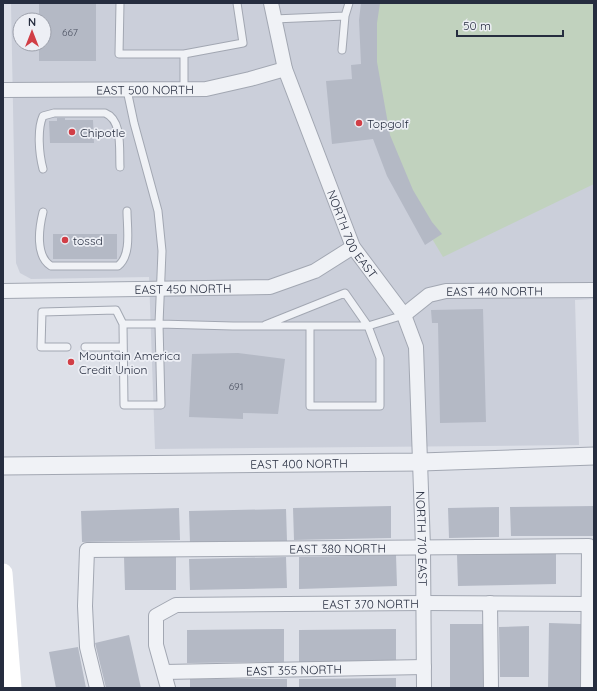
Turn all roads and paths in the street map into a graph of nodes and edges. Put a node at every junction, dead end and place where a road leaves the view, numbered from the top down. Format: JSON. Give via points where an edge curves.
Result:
{"nodes":[{"id":1,"x":120,"y":3,"type":"edge"},
{"id":2,"x":236,"y":3,"type":"edge"},
{"id":3,"x":271,"y":3,"type":"edge"},
{"id":4,"x":349,"y":3,"type":"edge"},
{"id":5,"x":345,"y":16,"type":"junction"},
{"id":6,"x":274,"y":18,"type":"junction"},
{"id":7,"x":342,"y":50,"type":"dead end"},
{"id":8,"x":184,"y":54,"type":"junction"},
{"id":9,"x":285,"y":69,"type":"junction"},
{"id":10,"x":184,"y":89,"type":"junction"},
{"id":11,"x":3,"y":90,"type":"edge"},
{"id":12,"x":127,"y":90,"type":"junction"},
{"id":13,"x":120,"y":167,"type":"dead end"},
{"id":14,"x":43,"y":169,"type":"dead end"},
{"id":15,"x":127,"y":211,"type":"dead end"},
{"id":16,"x":43,"y":212,"type":"dead end"},
{"id":17,"x":353,"y":247,"type":"junction"},
{"id":18,"x":160,"y":289,"type":"junction"},
{"id":19,"x":594,"y":290,"type":"edge"},
{"id":20,"x":3,"y":291,"type":"edge"},
{"id":21,"x":404,"y":315,"type":"junction"},
{"id":22,"x":123,"y":324,"type":"junction"},
{"id":23,"x":159,"y":324,"type":"junction"},
{"id":24,"x":261,"y":326,"type":"junction"},
{"id":25,"x":310,"y":326,"type":"junction"},
{"id":26,"x":368,"y":326,"type":"junction"},
{"id":27,"x":67,"y":347,"type":"dead end"},
{"id":28,"x":85,"y":347,"type":"dead end"},
{"id":29,"x":124,"y":347,"type":"junction"},
{"id":30,"x":594,"y":456,"type":"edge"},
{"id":31,"x":421,"y":462,"type":"junction"},
{"id":32,"x":3,"y":466,"type":"edge"},
{"id":33,"x":423,"y":547,"type":"junction"},
{"id":34,"x":3,"y":573,"type":"edge"},
{"id":35,"x":424,"y":603,"type":"junction"},
{"id":36,"x":490,"y":603,"type":"junction"},
{"id":37,"x":588,"y":604,"type":"junction"},
{"id":38,"x":424,"y":667,"type":"junction"},
{"id":39,"x":164,"y":672,"type":"junction"},
{"id":40,"x":12,"y":688,"type":"edge"},
{"id":41,"x":97,"y":688,"type":"edge"},
{"id":42,"x":168,"y":688,"type":"edge"},
{"id":43,"x":424,"y":688,"type":"edge"},
{"id":44,"x":490,"y":688,"type":"edge"},
{"id":45,"x":588,"y":688,"type":"edge"}],
"edges":[{"from":1,"to":8,"type":"lane","via":[[119,54]]},
{"from":2,"to":8,"type":"lane","via":[[243,43]]},
{"from":3,"to":6,"type":"street","name":"NORTH 700 EAST"},
{"from":4,"to":5,"type":"lane"},
{"from":5,"to":6,"type":"lane"},
{"from":5,"to":7,"type":"lane"},
{"from":6,"to":9,"type":"street","name":"NORTH 700 EAST"},
{"from":8,"to":10,"type":"lane"},
{"from":9,"to":10,"type":"street","name":"EAST 500 NORTH","via":[[206,89]]},
{"from":9,"to":17,"type":"street","name":"NORTH 700 EAST"},
{"from":10,"to":12,"type":"street","name":"EAST 500 NORTH"},
{"from":11,"to":12,"type":"street","name":"EAST 500 NORTH"},
{"from":12,"to":18,"type":"lane","via":[[158,211],[162,251]]},
{"from":13,"to":14,"type":"lane","via":[[116,122],[112,116],[105,113],[54,113],[43,116],[40,122],[40,160]]},
{"from":15,"to":16,"type":"lane","via":[[126,254],[124,262],[118,266],[51,266],[44,262],[41,254],[40,223]]},
{"from":17,"to":18,"type":"street","name":"EAST 450 NORTH","via":[[315,271],[270,287]]},
{"from":17,"to":21,"type":"street","name":"NORTH 700 EAST"},
{"from":18,"to":20,"type":"street","name":"EAST 450 NORTH"},
{"from":18,"to":23,"type":"lane"},
{"from":19,"to":21,"type":"street","name":"EAST 440 NORTH","via":[[446,291],[429,295]]},
{"from":21,"to":26,"type":"lane"},
{"from":21,"to":31,"type":"street","name":"NORTH 700 EAST","via":[[416,347]]},
{"from":22,"to":23,"type":"lane"},
{"from":22,"to":27,"type":"lane","via":[[116,310],[42,312],[41,346]]},
{"from":22,"to":29,"type":"lane"},
{"from":23,"to":24,"type":"lane"},
{"from":23,"to":29,"type":"lane","via":[[161,405],[124,405]]},
{"from":24,"to":25,"type":"lane"},
{"from":24,"to":26,"type":"lane","via":[[346,293]]},
{"from":25,"to":26,"type":"lane"},
{"from":25,"to":26,"type":"lane","via":[[310,406],[380,406],[380,358]]},
{"from":28,"to":29,"type":"lane"},
{"from":30,"to":31,"type":"street","name":"EAST 400 NORTH"},
{"from":31,"to":32,"type":"street","name":"EAST 400 NORTH"},
{"from":31,"to":33,"type":"street","name":"NORTH 710 EAST"},
{"from":33,"to":35,"type":"street","name":"NORTH 710 EAST"},
{"from":33,"to":37,"type":"street","name":"EAST 380 NORTH","via":[[588,546]]},
{"from":33,"to":41,"type":"street","name":"EAST 380 NORTH","via":[[87,550],[87,640]]},
{"from":34,"to":40,"type":"main road"},
{"from":35,"to":36,"type":"street","name":"EAST 370 NORTH"},
{"from":35,"to":38,"type":"street","name":"NORTH 710 EAST"},
{"from":35,"to":39,"type":"street","name":"EAST 370 NORTH","via":[[176,605],[156,616],[156,645]]},
{"from":36,"to":37,"type":"street","name":"EAST 370 NORTH"},
{"from":36,"to":44,"type":"street"},
{"from":37,"to":45,"type":"street"},
{"from":38,"to":39,"type":"street","name":"EAST 355 NORTH"},
{"from":38,"to":43,"type":"street","name":"NORTH 710 EAST"},
{"from":39,"to":42,"type":"street"}]}
